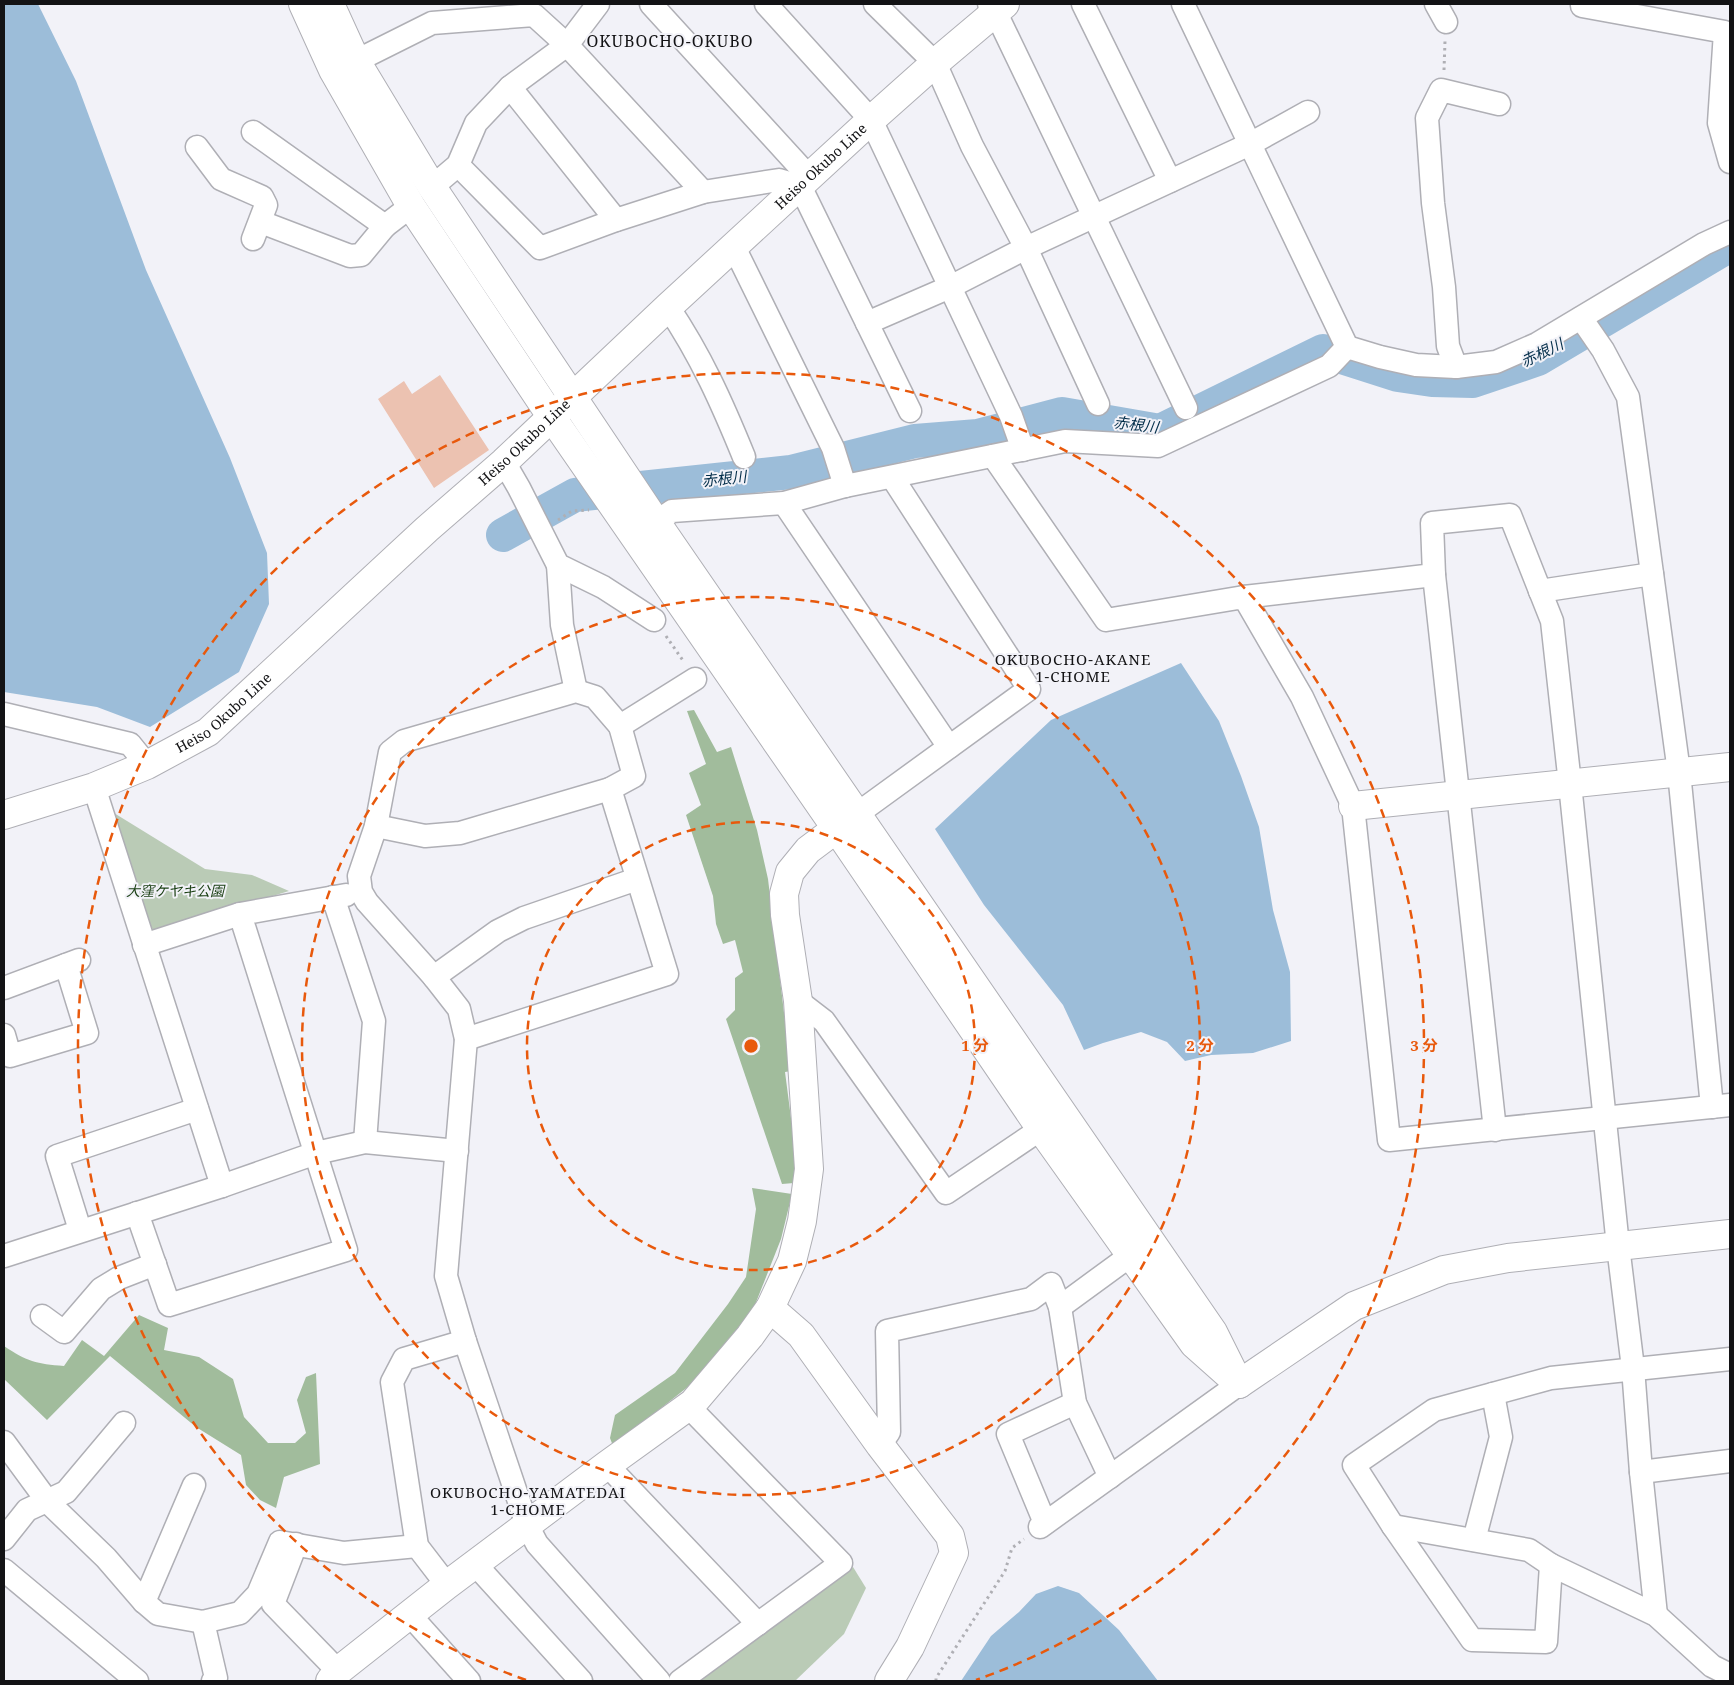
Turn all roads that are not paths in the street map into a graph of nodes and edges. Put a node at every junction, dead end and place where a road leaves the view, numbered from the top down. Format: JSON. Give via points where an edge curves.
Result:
{"nodes":[{"id":1,"x":303,"y":4,"type":"edge"},
{"id":2,"x":330,"y":4,"type":"edge"},
{"id":3,"x":598,"y":4,"type":"edge"},
{"id":4,"x":651,"y":4,"type":"edge"},
{"id":5,"x":766,"y":4,"type":"edge"},
{"id":6,"x":875,"y":4,"type":"edge"},
{"id":7,"x":1084,"y":4,"type":"edge"},
{"id":8,"x":1183,"y":4,"type":"edge"},
{"id":9,"x":1582,"y":4,"type":"edge"},
{"id":10,"x":996,"y":6,"type":"edge"},
{"id":11,"x":567,"y":45,"type":"junction"},
{"id":12,"x":356,"y":60,"type":"junction"},
{"id":13,"x":935,"y":63,"type":"junction"},
{"id":14,"x":510,"y":87,"type":"junction"},
{"id":15,"x":1499,"y":104,"type":"dead end"},
{"id":16,"x":1308,"y":112,"type":"dead end"},
{"id":17,"x":871,"y":120,"type":"junction"},
{"id":18,"x":253,"y":132,"type":"dead end"},
{"id":19,"x":1250,"y":144,"type":"junction"},
{"id":20,"x":197,"y":147,"type":"dead end"},
{"id":21,"x":1730,"y":162,"type":"edge"},
{"id":22,"x":458,"y":164,"type":"junction"},
{"id":23,"x":804,"y":182,"type":"junction"},
{"id":24,"x":1170,"y":182,"type":"junction"},
{"id":25,"x":432,"y":187,"type":"junction"},
{"id":26,"x":703,"y":192,"type":"junction"},
{"id":27,"x":411,"y":206,"type":"junction"},
{"id":28,"x":1096,"y":217,"type":"junction"},
{"id":29,"x":616,"y":220,"type":"junction"},
{"id":30,"x":385,"y":226,"type":"junction"},
{"id":31,"x":1730,"y":232,"type":"edge"},
{"id":32,"x":734,"y":247,"type":"junction"},
{"id":33,"x":1026,"y":248,"type":"junction"},
{"id":34,"x":950,"y":287,"type":"junction"},
{"id":35,"x":668,"y":307,"type":"junction"},
{"id":36,"x":1581,"y":318,"type":"junction"},
{"id":37,"x":867,"y":323,"type":"junction"},
{"id":38,"x":1347,"y":347,"type":"junction"},
{"id":39,"x":1456,"y":367,"type":"junction"},
{"id":40,"x":572,"y":396,"type":"junction"},
{"id":41,"x":1098,"y":404,"type":"dead end"},
{"id":42,"x":1186,"y":408,"type":"dead end"},
{"id":43,"x":910,"y":411,"type":"dead end"},
{"id":44,"x":551,"y":416,"type":"junction"},
{"id":45,"x":1023,"y":450,"type":"junction"},
{"id":46,"x":993,"y":456,"type":"junction"},
{"id":47,"x":744,"y":457,"type":"dead end"},
{"id":48,"x":504,"y":462,"type":"junction"},
{"id":49,"x":892,"y":477,"type":"junction"},
{"id":50,"x":845,"y":486,"type":"junction"},
{"id":51,"x":784,"y":503,"type":"junction"},
{"id":52,"x":656,"y":522,"type":"junction"},
{"id":53,"x":558,"y":565,"type":"junction"},
{"id":54,"x":1652,"y":574,"type":"junction"},
{"id":55,"x":1434,"y":575,"type":"junction"},
{"id":56,"x":1540,"y":591,"type":"junction"},
{"id":57,"x":1244,"y":597,"type":"junction"},
{"id":58,"x":654,"y":620,"type":"road end"},
{"id":59,"x":695,"y":679,"type":"road end"},
{"id":60,"x":576,"y":691,"type":"junction"},
{"id":61,"x":4,"y":714,"type":"edge"},
{"id":62,"x":620,"y":726,"type":"junction"},
{"id":63,"x":949,"y":747,"type":"junction"},
{"id":64,"x":147,"y":765,"type":"junction"},
{"id":65,"x":1730,"y":767,"type":"edge"},
{"id":66,"x":1679,"y":772,"type":"junction"},
{"id":67,"x":1570,"y":784,"type":"junction"},
{"id":68,"x":94,"y":787,"type":"junction"},
{"id":69,"x":610,"y":789,"type":"junction"},
{"id":70,"x":1457,"y":795,"type":"junction"},
{"id":71,"x":1353,"y":806,"type":"junction"},
{"id":72,"x":4,"y":815,"type":"edge"},
{"id":73,"x":846,"y":821,"type":"junction"},
{"id":74,"x":376,"y":826,"type":"junction"},
{"id":75,"x":637,"y":879,"type":"junction"},
{"id":76,"x":361,"y":892,"type":"junction"},
{"id":77,"x":333,"y":897,"type":"junction"},
{"id":78,"x":240,"y":914,"type":"junction"},
{"id":79,"x":144,"y":945,"type":"junction"},
{"id":80,"x":434,"y":977,"type":"junction"},
{"id":81,"x":4,"y":988,"type":"edge"},
{"id":82,"x":798,"y":1001,"type":"junction"},
{"id":83,"x":4,"y":1035,"type":"edge"},
{"id":84,"x":466,"y":1039,"type":"junction"},
{"id":85,"x":1721,"y":1106,"type":"edge"},
{"id":86,"x":197,"y":1109,"type":"junction"},
{"id":87,"x":1604,"y":1118,"type":"junction"},
{"id":88,"x":1041,"y":1129,"type":"junction"},
{"id":89,"x":1494,"y":1130,"type":"junction"},
{"id":90,"x":365,"y":1142,"type":"junction"},
{"id":91,"x":457,"y":1151,"type":"junction"},
{"id":92,"x":316,"y":1153,"type":"junction"},
{"id":93,"x":222,"y":1186,"type":"junction"},
{"id":94,"x":137,"y":1213,"type":"junction"},
{"id":95,"x":80,"y":1230,"type":"junction"},
{"id":96,"x":1730,"y":1234,"type":"edge"},
{"id":97,"x":1618,"y":1246,"type":"junction"},
{"id":98,"x":1131,"y":1255,"type":"junction"},
{"id":99,"x":4,"y":1256,"type":"edge"},
{"id":100,"x":155,"y":1264,"type":"junction"},
{"id":101,"x":1060,"y":1307,"type":"junction"},
{"id":102,"x":770,"y":1308,"type":"junction"},
{"id":103,"x":42,"y":1316,"type":"dead end"},
{"id":104,"x":465,"y":1341,"type":"junction"},
{"id":105,"x":1730,"y":1359,"type":"edge"},
{"id":106,"x":1633,"y":1368,"type":"junction"},
{"id":107,"x":1239,"y":1384,"type":"junction"},
{"id":108,"x":1493,"y":1394,"type":"junction"},
{"id":109,"x":1075,"y":1403,"type":"junction"},
{"id":110,"x":689,"y":1407,"type":"junction"},
{"id":111,"x":124,"y":1423,"type":"dead end"},
{"id":112,"x":4,"y":1442,"type":"edge"},
{"id":113,"x":880,"y":1445,"type":"junction"},
{"id":114,"x":1730,"y":1461,"type":"edge"},
{"id":115,"x":607,"y":1465,"type":"junction"},
{"id":116,"x":1641,"y":1472,"type":"junction"},
{"id":117,"x":1110,"y":1477,"type":"junction"},
{"id":118,"x":194,"y":1485,"type":"dead end"},
{"id":119,"x":48,"y":1502,"type":"junction"},
{"id":120,"x":527,"y":1526,"type":"junction"},
{"id":121,"x":1393,"y":1526,"type":"junction"},
{"id":122,"x":4,"y":1539,"type":"edge"},
{"id":123,"x":1474,"y":1540,"type":"junction"},
{"id":124,"x":296,"y":1544,"type":"junction"},
{"id":125,"x":417,"y":1546,"type":"junction"},
{"id":126,"x":475,"y":1564,"type":"junction"},
{"id":127,"x":1551,"y":1565,"type":"junction"},
{"id":128,"x":4,"y":1570,"type":"edge"},
{"id":129,"x":447,"y":1585,"type":"junction"},
{"id":130,"x":144,"y":1602,"type":"junction"},
{"id":131,"x":408,"y":1614,"type":"junction"},
{"id":132,"x":1656,"y":1615,"type":"junction"},
{"id":133,"x":203,"y":1622,"type":"junction"},
{"id":134,"x":758,"y":1624,"type":"junction"},
{"id":135,"x":334,"y":1676,"type":"edge"},
{"id":136,"x":1730,"y":1676,"type":"edge"},
{"id":137,"x":137,"y":1681,"type":"edge"},
{"id":138,"x":213,"y":1681,"type":"edge"},
{"id":139,"x":469,"y":1681,"type":"edge"},
{"id":140,"x":581,"y":1681,"type":"edge"},
{"id":141,"x":658,"y":1681,"type":"edge"},
{"id":142,"x":680,"y":1681,"type":"edge"},
{"id":143,"x":890,"y":1681,"type":"edge"}],
"edges":[{"from":1,"to":27,"type":"street","via":[[333,70]]},
{"from":2,"to":12,"type":"street"},
{"from":3,"to":11,"type":"street"},
{"from":4,"to":23,"type":"street"},
{"from":5,"to":17,"type":"street"},
{"from":6,"to":13,"type":"street"},
{"from":7,"to":24,"type":"street"},
{"from":8,"to":19,"type":"street"},
{"from":9,"to":21,"type":"street","via":[[1725,32],[1719,123]]},
{"from":10,"to":13,"type":"street","name":"Heiso Okubo Line"},
{"from":10,"to":28,"type":"street"},
{"from":11,"to":12,"type":"street","via":[[534,15],[432,24]]},
{"from":11,"to":14,"type":"street"},
{"from":11,"to":26,"type":"street"},
{"from":12,"to":25,"type":"street"},
{"from":13,"to":17,"type":"street","name":"Heiso Okubo Line"},
{"from":13,"to":33,"type":"street","via":[[972,146]]},
{"from":14,"to":22,"type":"street","via":[[476,122]]},
{"from":14,"to":29,"type":"street"},
{"from":15,"to":39,"type":"street","via":[[1441,90],[1427,118],[1448,346]]},
{"from":16,"to":19,"type":"street"},
{"from":17,"to":23,"type":"street","name":"Heiso Okubo Line"},
{"from":17,"to":34,"type":"street"},
{"from":18,"to":30,"type":"street"},
{"from":19,"to":24,"type":"street"},
{"from":19,"to":38,"type":"street"},
{"from":20,"to":30,"type":"street","via":[[221,179],[262,197],[266,205],[257,231],[350,256],[361,254]]},
{"from":22,"to":25,"type":"street"},
{"from":22,"to":29,"type":"street","via":[[540,248]]},
{"from":23,"to":26,"type":"street","via":[[779,180]]},
{"from":23,"to":32,"type":"street","name":"Heiso Okubo Line"},
{"from":23,"to":37,"type":"street"},
{"from":24,"to":28,"type":"street"},
{"from":25,"to":40,"type":"street"},
{"from":26,"to":29,"type":"street"},
{"from":27,"to":30,"type":"street"},
{"from":27,"to":44,"type":"street"},
{"from":28,"to":33,"type":"street"},
{"from":28,"to":42,"type":"street"},
{"from":31,"to":36,"type":"street","via":[[1704,244]]},
{"from":32,"to":35,"type":"street","name":"Heiso Okubo Line"},
{"from":32,"to":50,"type":"street","via":[[833,448]]},
{"from":33,"to":34,"type":"street"},
{"from":33,"to":41,"type":"street"},
{"from":34,"to":37,"type":"street"},
{"from":34,"to":45,"type":"street","via":[[1011,416]]},
{"from":35,"to":40,"type":"street","name":"Heiso Okubo Line"},
{"from":35,"to":47,"type":"street","via":[[709,374]]},
{"from":36,"to":39,"type":"street","via":[[1537,344],[1496,362]]},
{"from":36,"to":54,"type":"street","via":[[1603,350],[1628,397]]},
{"from":37,"to":43,"type":"street"},
{"from":38,"to":39,"type":"street","via":[[1416,365]]},
{"from":38,"to":45,"type":"street","via":[[1329,366],[1158,446],[1065,441]]},
{"from":40,"to":44,"type":"street","name":"Heiso Okubo Line"},
{"from":40,"to":52,"type":"street"},
{"from":44,"to":48,"type":"street","name":"Heiso Okubo Line"},
{"from":44,"to":73,"type":"street"},
{"from":45,"to":46,"type":"street"},
{"from":46,"to":49,"type":"street"},
{"from":46,"to":57,"type":"street","via":[[1106,620]]},
{"from":48,"to":53,"type":"street"},
{"from":48,"to":64,"type":"street","name":"Heiso Okubo Line","via":[[208,732]]},
{"from":49,"to":50,"type":"street"},
{"from":49,"to":63,"type":"street","via":[[1029,689]]},
{"from":50,"to":51,"type":"street"},
{"from":51,"to":52,"type":"street","via":[[672,511]]},
{"from":51,"to":63,"type":"street"},
{"from":52,"to":73,"type":"street"},
{"from":53,"to":58,"type":"street"},
{"from":53,"to":60,"type":"street","via":[[562,625]]},
{"from":54,"to":56,"type":"street"},
{"from":54,"to":66,"type":"street"},
{"from":55,"to":56,"type":"street","via":[[1432,523],[1510,515]]},
{"from":55,"to":57,"type":"street"},
{"from":55,"to":70,"type":"street"},
{"from":56,"to":67,"type":"street","via":[[1552,621]]},
{"from":57,"to":71,"type":"street","via":[[1302,697]]},
{"from":59,"to":62,"type":"street"},
{"from":60,"to":62,"type":"street","via":[[595,697]]},
{"from":60,"to":74,"type":"street","via":[[404,741],[390,752]]},
{"from":61,"to":64,"type":"street","via":[[130,744]]},
{"from":62,"to":69,"type":"street","via":[[634,776]]},
{"from":63,"to":73,"type":"street"},
{"from":64,"to":68,"type":"street","name":"Heiso Okubo Line"},
{"from":65,"to":66,"type":"street"},
{"from":66,"to":67,"type":"street"},
{"from":66,"to":85,"type":"street"},
{"from":67,"to":70,"type":"street"},
{"from":67,"to":87,"type":"street"},
{"from":68,"to":72,"type":"street","name":"Heiso Okubo Line"},
{"from":68,"to":79,"type":"street"},
{"from":69,"to":74,"type":"street","via":[[460,833],[425,836]]},
{"from":69,"to":75,"type":"street"},
{"from":70,"to":71,"type":"street"},
{"from":70,"to":89,"type":"street"},
{"from":71,"to":89,"type":"street","via":[[1389,1140]]},
{"from":73,"to":82,"type":"street","via":[[808,850],[796,864],[790,872],[784,894],[784,915]]},
{"from":73,"to":88,"type":"street"},
{"from":73,"to":107,"type":"street","via":[[1213,1332]]},
{"from":74,"to":76,"type":"street","via":[[359,876]]},
{"from":75,"to":80,"type":"street","via":[[524,918],[498,932]]},
{"from":75,"to":84,"type":"street","via":[[667,974]]},
{"from":76,"to":77,"type":"street"},
{"from":76,"to":80,"type":"street"},
{"from":77,"to":78,"type":"street"},
{"from":77,"to":90,"type":"street","via":[[374,1021]]},
{"from":78,"to":79,"type":"street"},
{"from":78,"to":92,"type":"street"},
{"from":79,"to":86,"type":"street"},
{"from":80,"to":84,"type":"street","via":[[459,1009]]},
{"from":81,"to":83,"type":"street","via":[[72,962],[87,1033],[10,1056]]},
{"from":82,"to":88,"type":"street","via":[[824,1021],[946,1193]]},
{"from":82,"to":102,"type":"street","via":[[809,1169],[792,1262]]},
{"from":84,"to":91,"type":"street"},
{"from":85,"to":87,"type":"street"},
{"from":86,"to":93,"type":"street"},
{"from":86,"to":95,"type":"street","via":[[57,1156]]},
{"from":87,"to":89,"type":"street"},
{"from":87,"to":97,"type":"street"},
{"from":88,"to":98,"type":"street"},
{"from":90,"to":91,"type":"street"},
{"from":90,"to":92,"type":"street"},
{"from":91,"to":104,"type":"street","via":[[446,1276]]},
{"from":92,"to":93,"type":"street"},
{"from":92,"to":100,"type":"street","via":[[346,1250],[170,1305]]},
{"from":93,"to":94,"type":"street"},
{"from":94,"to":95,"type":"street"},
{"from":94,"to":100,"type":"street"},
{"from":95,"to":99,"type":"street"},
{"from":96,"to":97,"type":"street"},
{"from":97,"to":106,"type":"street"},
{"from":97,"to":107,"type":"street","via":[[1508,1258],[1444,1270],[1354,1306]]},
{"from":98,"to":101,"type":"street"},
{"from":98,"to":107,"type":"street","via":[[1194,1344]]},
{"from":100,"to":103,"type":"street","via":[[101,1289],[64,1332]]},
{"from":101,"to":109,"type":"street"},
{"from":101,"to":113,"type":"street","via":[[1051,1284],[1031,1299],[887,1331],[889,1432]]},
{"from":102,"to":110,"type":"street"},
{"from":102,"to":113,"type":"street","via":[[801,1335]]},
{"from":104,"to":120,"type":"street"},
{"from":104,"to":125,"type":"street","via":[[404,1359],[392,1382]]},
{"from":105,"to":106,"type":"street"},
{"from":106,"to":108,"type":"street","via":[[1551,1378]]},
{"from":106,"to":116,"type":"street"},
{"from":107,"to":117,"type":"street"},
{"from":108,"to":121,"type":"street","via":[[1434,1410],[1354,1465]]},
{"from":108,"to":123,"type":"street","via":[[1501,1438]]},
{"from":109,"to":117,"type":"street"},
{"from":109,"to":117,"type":"street","via":[[1008,1434],[1043,1525]]},
{"from":110,"to":115,"type":"street"},
{"from":110,"to":134,"type":"street","via":[[841,1563]]},
{"from":111,"to":119,"type":"street","via":[[66,1492]]},
{"from":112,"to":119,"type":"street"},
{"from":113,"to":143,"type":"street","via":[[950,1536],[954,1553],[910,1647]]},
{"from":114,"to":116,"type":"street"},
{"from":115,"to":120,"type":"street"},
{"from":115,"to":134,"type":"street"},
{"from":116,"to":132,"type":"street"},
{"from":118,"to":130,"type":"street"},
{"from":119,"to":122,"type":"street","via":[[27,1510]]},
{"from":119,"to":130,"type":"street","via":[[106,1558]]},
{"from":120,"to":126,"type":"street"},
{"from":120,"to":141,"type":"street","via":[[537,1544]]},
{"from":121,"to":123,"type":"street"},
{"from":121,"to":127,"type":"street","via":[[1472,1640],[1546,1642]]},
{"from":123,"to":127,"type":"street","via":[[1530,1550]]},
{"from":124,"to":125,"type":"street","via":[[344,1553]]},
{"from":124,"to":133,"type":"street","via":[[280,1542],[258,1594],[240,1614]]},
{"from":124,"to":135,"type":"street","via":[[273,1604]]},
{"from":125,"to":129,"type":"street"},
{"from":126,"to":129,"type":"street"},
{"from":126,"to":140,"type":"street"},
{"from":127,"to":132,"type":"street"},
{"from":128,"to":137,"type":"street"},
{"from":129,"to":131,"type":"street"},
{"from":130,"to":133,"type":"street","via":[[158,1614]]},
{"from":131,"to":135,"type":"street"},
{"from":131,"to":139,"type":"street"},
{"from":132,"to":136,"type":"street","via":[[1712,1666]]},
{"from":133,"to":138,"type":"street","via":[[216,1678]]},
{"from":134,"to":142,"type":"street"}]}
